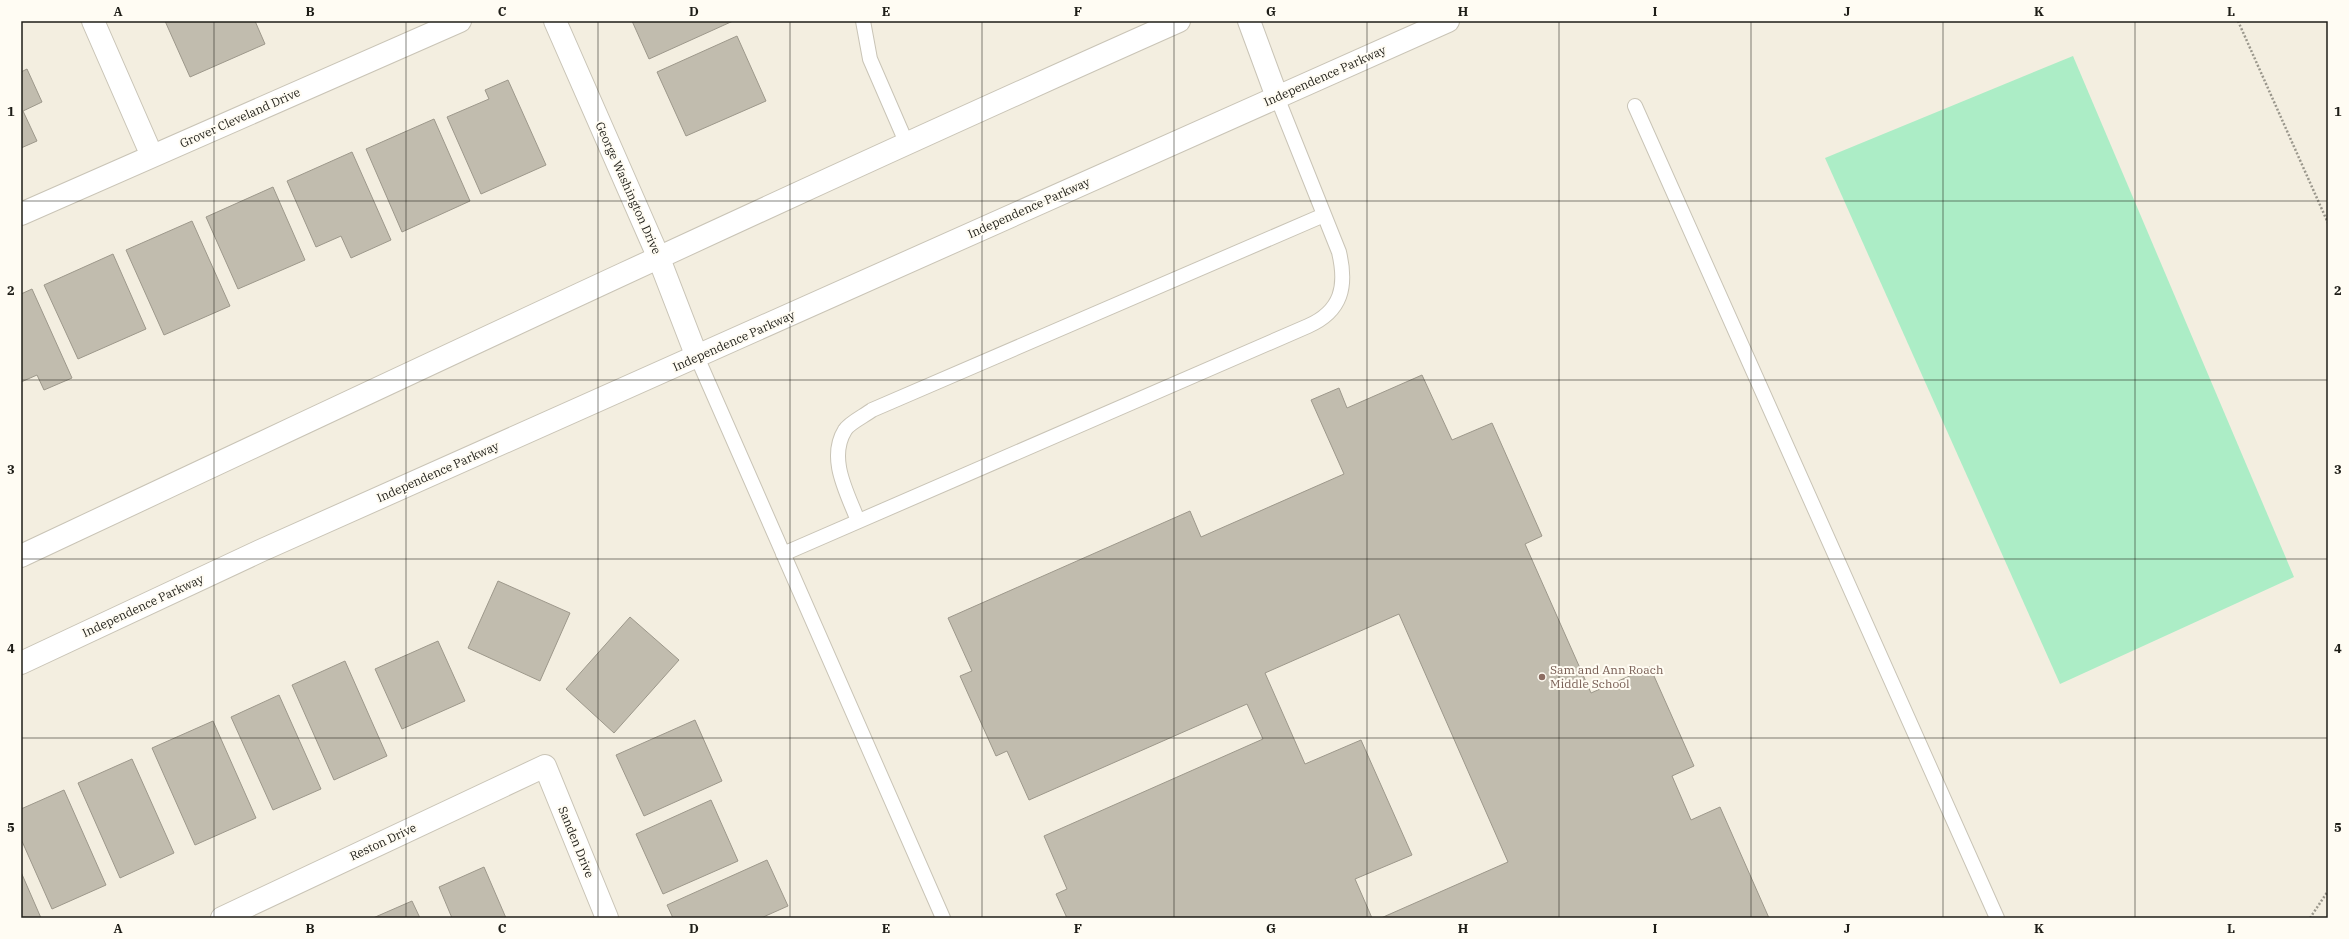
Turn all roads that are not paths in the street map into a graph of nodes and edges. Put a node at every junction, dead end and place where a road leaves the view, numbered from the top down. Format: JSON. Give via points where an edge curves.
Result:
{"nodes":[{"id":1,"x":93,"y":21,"type":"edge"},
{"id":2,"x":460,"y":21,"type":"edge"},
{"id":3,"x":555,"y":21,"type":"edge"},
{"id":4,"x":863,"y":21,"type":"edge"},
{"id":5,"x":1179,"y":21,"type":"edge"},
{"id":6,"x":1249,"y":21,"type":"edge"},
{"id":7,"x":1448,"y":21,"type":"edge"},
{"id":8,"x":1277,"y":97,"type":"junction"},
{"id":9,"x":1635,"y":106,"type":"dead end"},
{"id":10,"x":906,"y":142,"type":"junction"},
{"id":11,"x":152,"y":156,"type":"junction"},
{"id":12,"x":21,"y":214,"type":"edge"},
{"id":13,"x":1324,"y":215,"type":"junction"},
{"id":14,"x":658,"y":256,"type":"junction"},
{"id":15,"x":697,"y":357,"type":"junction"},
{"id":16,"x":858,"y":522,"type":"junction"},
{"id":17,"x":783,"y":554,"type":"junction"},
{"id":18,"x":21,"y":556,"type":"edge"},
{"id":19,"x":21,"y":663,"type":"edge"},
{"id":20,"x":545,"y":766,"type":"joint"},
{"id":21,"x":222,"y":918,"type":"edge"},
{"id":22,"x":607,"y":918,"type":"edge"},
{"id":23,"x":943,"y":918,"type":"edge"},
{"id":24,"x":1997,"y":918,"type":"edge"}],
"edges":[{"from":1,"to":11,"type":"main road"},
{"from":2,"to":11,"type":"main road","name":"Grover Cleveland Drive"},
{"from":3,"to":14,"type":"main road","name":"George Washington Drive"},
{"from":4,"to":10,"type":"lane","via":[[870,59]]},
{"from":5,"to":10,"type":"main road"},
{"from":6,"to":8,"type":"main road"},
{"from":7,"to":8,"type":"main road","name":"Independence Parkway"},
{"from":8,"to":13,"type":"lane"},
{"from":8,"to":15,"type":"main road","name":"Independence Parkway"},
{"from":9,"to":24,"type":"lane"},
{"from":10,"to":14,"type":"main road"},
{"from":11,"to":12,"type":"main road","name":"Grover Cleveland Drive"},
{"from":13,"to":16,"type":"lane","via":[[1339,252],[1343,269],[1343,287],[1338,301],[1328,314],[1316,322]]},
{"from":13,"to":16,"type":"lane","via":[[872,410],[845,429],[838,447],[838,466]]},
{"from":14,"to":15,"type":"main road","name":"George Washington Drive"},
{"from":14,"to":18,"type":"main road"},
{"from":15,"to":17,"type":"lane"},
{"from":15,"to":19,"type":"main road","name":"Independence Parkway","via":[[260,551]]},
{"from":16,"to":17,"type":"lane"},
{"from":17,"to":23,"type":"lane"},
{"from":20,"to":21,"type":"main road","name":"Reston Drive"},
{"from":20,"to":22,"type":"main road","name":"Sanden Drive"}]}
